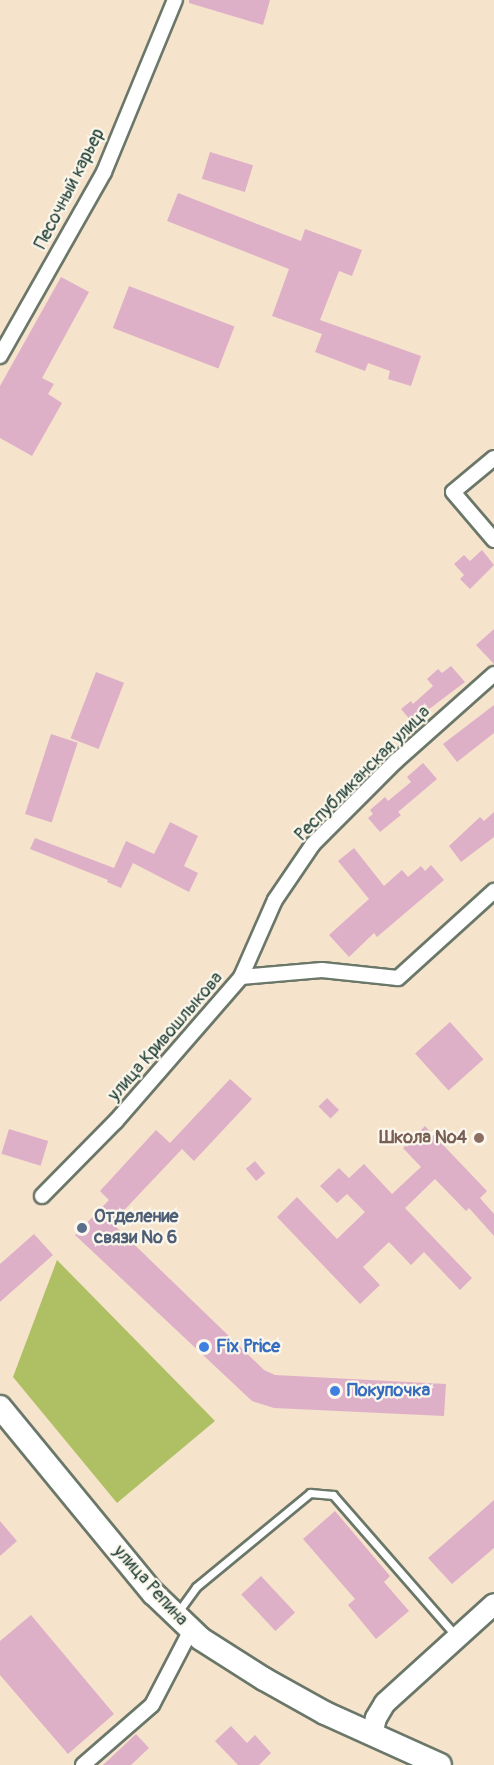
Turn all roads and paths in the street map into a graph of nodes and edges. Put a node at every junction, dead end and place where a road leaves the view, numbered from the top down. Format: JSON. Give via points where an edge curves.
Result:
{"nodes":[{"id":1,"x":175,"y":0,"type":"edge"},
{"id":2,"x":0,"y":356,"type":"edge"},
{"id":3,"x":494,"y":458,"type":"edge"},
{"id":4,"x":494,"y":540,"type":"edge"},
{"id":5,"x":494,"y":674,"type":"edge"},
{"id":6,"x":494,"y":891,"type":"edge"},
{"id":7,"x":241,"y":977,"type":"junction"},
{"id":8,"x":42,"y":1196,"type":"dead end"},
{"id":9,"x":0,"y":1407,"type":"edge"},
{"id":10,"x":494,"y":1604,"type":"edge"},
{"id":11,"x":183,"y":1623,"type":"junction"},
{"id":12,"x":457,"y":1636,"type":"junction"},
{"id":13,"x":372,"y":1735,"type":"junction"},
{"id":14,"x":83,"y":1765,"type":"edge"},
{"id":15,"x":440,"y":1765,"type":"edge"}],
"edges":[{"from":1,"to":2,"type":"street","name":"Песочный карьер","via":[[104,172]]},
{"from":3,"to":4,"type":"street","via":[[453,492]]},
{"from":5,"to":7,"type":"street","name":"Республиканская улица","via":[[396,761],[313,844],[275,900]]},
{"from":6,"to":7,"type":"street","name":"улица Кривошлыкова","via":[[398,978],[322,970]]},
{"from":7,"to":8,"type":"street","name":"улица Кривошлыкова","via":[[116,1121]]},
{"from":9,"to":11,"type":"main road","name":"улица Репина"},
{"from":10,"to":12,"type":"main road"},
{"from":11,"to":12,"type":"lane","via":[[196,1587],[310,1493],[333,1495]]},
{"from":11,"to":13,"type":"main road","name":"улица Репина","via":[[264,1679]]},
{"from":11,"to":14,"type":"street","via":[[152,1705]]},
{"from":12,"to":13,"type":"main road","via":[[385,1703]]},
{"from":13,"to":15,"type":"main road","name":"улица Репина"}]}
